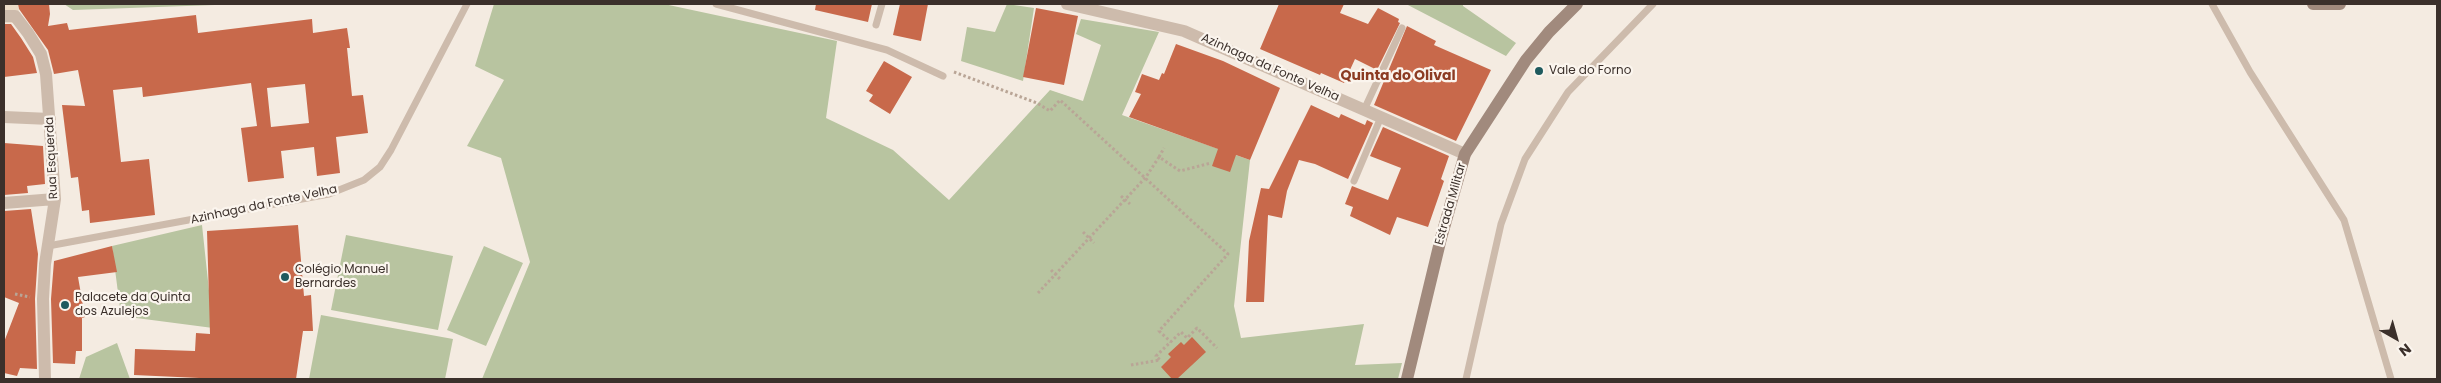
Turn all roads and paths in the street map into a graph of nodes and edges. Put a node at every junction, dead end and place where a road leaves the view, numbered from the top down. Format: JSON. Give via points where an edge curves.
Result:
{"nodes":[{"id":1,"x":467,"y":4,"type":"edge"},
{"id":2,"x":716,"y":4,"type":"edge"},
{"id":3,"x":882,"y":4,"type":"edge"},
{"id":4,"x":1067,"y":4,"type":"edge"},
{"id":5,"x":1578,"y":4,"type":"edge"},
{"id":6,"x":1654,"y":4,"type":"edge"},
{"id":7,"x":2212,"y":4,"type":"edge"},
{"id":8,"x":2313,"y":4,"type":"edge"},
{"id":9,"x":2340,"y":4,"type":"edge"},
{"id":10,"x":4,"y":16,"type":"edge"},
{"id":11,"x":876,"y":26,"type":"dead end"},
{"id":12,"x":1402,"y":28,"type":"dead end"},
{"id":13,"x":943,"y":76,"type":"joint"},
{"id":14,"x":1364,"y":110,"type":"junction"},
{"id":15,"x":1381,"y":117,"type":"junction"},
{"id":16,"x":4,"y":118,"type":"edge"},
{"id":17,"x":50,"y":119,"type":"junction"},
{"id":18,"x":1164,"y":148,"type":"dead end"},
{"id":19,"x":1465,"y":154,"type":"junction"},
{"id":20,"x":1159,"y":157,"type":"junction"},
{"id":21,"x":1210,"y":163,"type":"dead end"},
{"id":22,"x":1146,"y":177,"type":"junction"},
{"id":23,"x":1354,"y":181,"type":"dead end"},
{"id":24,"x":1121,"y":196,"type":"dead end"},
{"id":25,"x":55,"y":199,"type":"junction"},
{"id":26,"x":1125,"y":200,"type":"junction"},
{"id":27,"x":4,"y":203,"type":"edge"},
{"id":28,"x":1130,"y":204,"type":"dead end"},
{"id":29,"x":1083,"y":232,"type":"dead end"},
{"id":30,"x":1089,"y":238,"type":"junction"},
{"id":31,"x":1094,"y":243,"type":"dead end"},
{"id":32,"x":48,"y":246,"type":"junction"},
{"id":33,"x":1051,"y":270,"type":"dead end"},
{"id":34,"x":1055,"y":274,"type":"junction"},
{"id":35,"x":1060,"y":279,"type":"dead end"},
{"id":36,"x":1038,"y":293,"type":"dead end"},
{"id":37,"x":1171,"y":342,"type":"junction"},
{"id":38,"x":1217,"y":348,"type":"dead end"},
{"id":39,"x":1131,"y":365,"type":"dead end"},
{"id":40,"x":45,"y":379,"type":"edge"},
{"id":41,"x":1407,"y":379,"type":"edge"},
{"id":42,"x":1466,"y":379,"type":"edge"},
{"id":43,"x":2391,"y":379,"type":"edge"}],
"edges":[{"from":1,"to":32,"type":"lane","name":"Azinhaga da Fonte Velha","via":[[391,150],[380,167],[364,180],[329,194]]},
{"from":2,"to":13,"type":"lane","via":[[886,50]]},
{"from":3,"to":11,"type":"lane"},
{"from":4,"to":14,"type":"street","name":"Azinhaga da Fonte Velha","via":[[1184,31]]},
{"from":5,"to":19,"type":"street","name":"Estrada Militar","via":[[1526,60]]},
{"from":6,"to":42,"type":"lane","via":[[1568,92],[1526,159],[1500,224]]},
{"from":7,"to":43,"type":"lane","via":[[2250,72],[2344,220]]},
{"from":8,"to":9,"type":"street"},
{"from":10,"to":17,"type":"street","name":"Rua Esquerda","via":[[15,16],[41,54]]},
{"from":12,"to":14,"type":"lane"},
{"from":13,"to":22,"type":"path","via":[[947,69],[1050,111],[1060,100]]},
{"from":14,"to":15,"type":"street","name":"Azinhaga da Fonte Velha"},
{"from":15,"to":19,"type":"street","name":"Azinhaga da Fonte Velha"},
{"from":15,"to":23,"type":"lane"},
{"from":16,"to":17,"type":"street"},
{"from":17,"to":25,"type":"street","name":"Rua Esquerda"},
{"from":18,"to":20,"type":"path"},
{"from":19,"to":41,"type":"street","name":"Estrada Militar"},
{"from":20,"to":21,"type":"path","via":[[1180,171]]},
{"from":20,"to":22,"type":"path"},
{"from":22,"to":26,"type":"path"},
{"from":22,"to":37,"type":"path","via":[[1228,254],[1160,331]]},
{"from":24,"to":26,"type":"path"},
{"from":25,"to":27,"type":"street"},
{"from":25,"to":32,"type":"street","name":"Rua Esquerda"},
{"from":26,"to":28,"type":"path"},
{"from":26,"to":30,"type":"path"},
{"from":29,"to":30,"type":"path"},
{"from":30,"to":31,"type":"path"},
{"from":30,"to":34,"type":"path"},
{"from":32,"to":40,"type":"street","name":"Rua Esquerda","via":[[43,299]]},
{"from":33,"to":34,"type":"path"},
{"from":34,"to":35,"type":"path"},
{"from":34,"to":36,"type":"path"},
{"from":37,"to":38,"type":"path","via":[[1181,332],[1187,338],[1197,328]]},
{"from":37,"to":39,"type":"path","via":[[1156,356],[1160,360]]}]}
